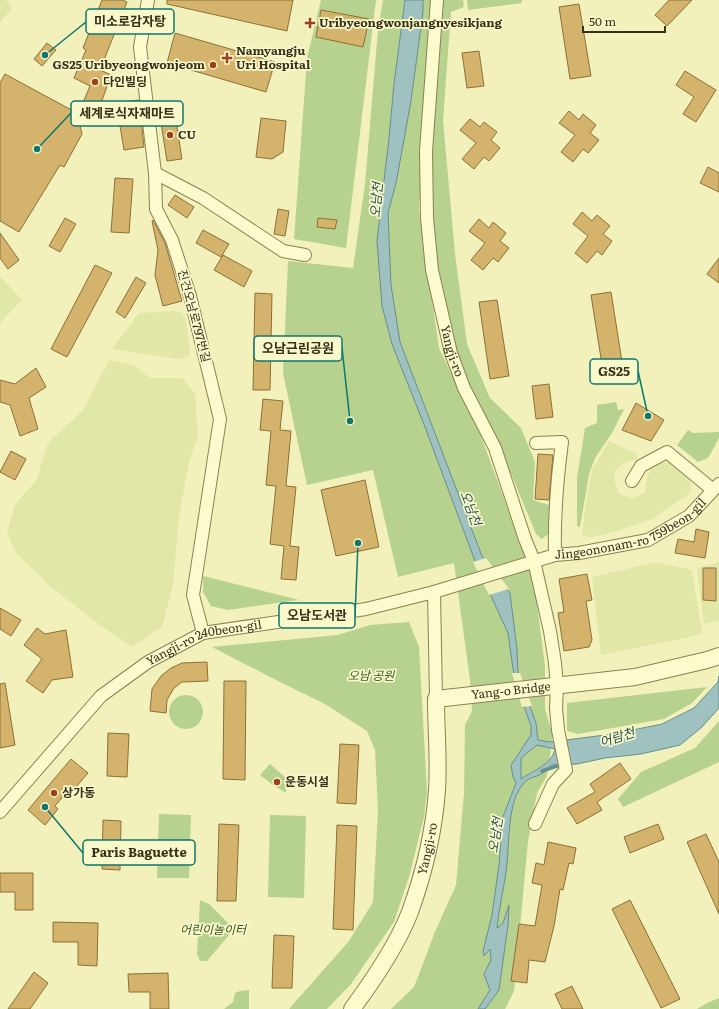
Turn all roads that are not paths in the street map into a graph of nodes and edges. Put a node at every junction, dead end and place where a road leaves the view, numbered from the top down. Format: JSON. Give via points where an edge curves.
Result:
{"nodes":[{"id":1,"x":148,"y":0,"type":"edge"},
{"id":2,"x":436,"y":0,"type":"edge"},
{"id":3,"x":155,"y":173,"type":"junction"},
{"id":4,"x":305,"y":255,"type":"dead end"},
{"id":5,"x":536,"y":443,"type":"dead end"},
{"id":6,"x":632,"y":481,"type":"dead end"},
{"id":7,"x":716,"y":487,"type":"edge"},
{"id":8,"x":555,"y":555,"type":"junction"},
{"id":9,"x":534,"y":561,"type":"junction"},
{"id":10,"x":434,"y":592,"type":"junction"},
{"id":11,"x":203,"y":633,"type":"junction"},
{"id":12,"x":713,"y":658,"type":"edge"},
{"id":13,"x":557,"y":686,"type":"junction"},
{"id":14,"x":436,"y":699,"type":"junction"},
{"id":15,"x":0,"y":812,"type":"edge"},
{"id":16,"x":535,"y":824,"type":"dead end"},
{"id":17,"x":352,"y":1009,"type":"edge"}],
"edges":[{"from":1,"to":3,"type":"street","name":"진건오남로797번길","via":[[140,47]]},
{"from":2,"to":9,"type":"street","name":"Yangji-ro","via":[[426,151],[427,218],[432,270],[451,353],[464,388],[495,448]]},
{"from":3,"to":4,"type":"street","via":[[203,198],[283,251]]},
{"from":3,"to":11,"type":"street","name":"진건오남로797번길","via":[[156,209],[172,240],[190,296],[220,419],[193,595]]},
{"from":5,"to":8,"type":"street","via":[[562,442],[555,508]]},
{"from":6,"to":7,"type":"street","via":[[641,466],[667,452]]},
{"from":7,"to":8,"type":"street","name":"Jingeononam-ro 759beon-gil","via":[[689,516],[648,540]]},
{"from":8,"to":9,"type":"street","name":"Jingeononam-ro 759beon-gil"},
{"from":9,"to":10,"type":"street","name":"Jingeononam-ro 759beon-gil"},
{"from":9,"to":13,"type":"street","name":"Yangji-ro","via":[[550,630]]},
{"from":10,"to":11,"type":"street","name":"Yangji-ro 240beon-gil","via":[[366,609]]},
{"from":10,"to":14,"type":"street"},
{"from":11,"to":15,"type":"street","name":"Yangji-ro 240beon-gil","via":[[148,662],[101,696]]},
{"from":12,"to":13,"type":"street","via":[[635,677]]},
{"from":13,"to":14,"type":"street","name":"Yang-o Bridge"},
{"from":13,"to":16,"type":"street","name":"Yangji-ro","via":[[558,730],[566,770],[553,784]]},
{"from":14,"to":17,"type":"street","name":"Yangji-ro","via":[[437,790],[431,839],[421,877],[410,914]]}]}
